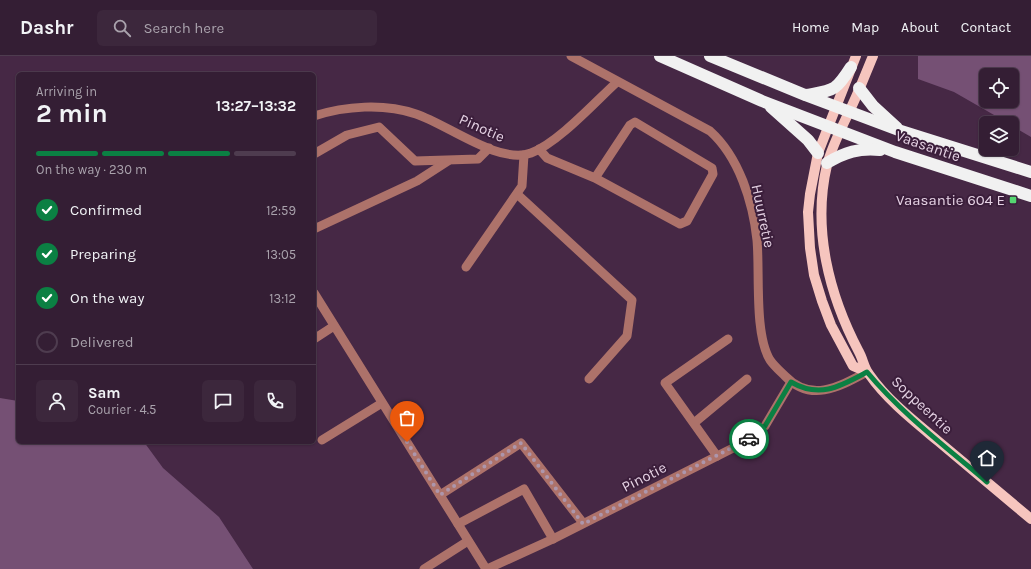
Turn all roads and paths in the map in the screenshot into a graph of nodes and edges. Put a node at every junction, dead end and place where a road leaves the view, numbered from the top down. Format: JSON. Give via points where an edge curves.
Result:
{"nodes":[{"id":1,"x":571,"y":56,"type":"edge"},
{"id":2,"x":660,"y":56,"type":"edge"},
{"id":3,"x":710,"y":56,"type":"edge"},
{"id":4,"x":873,"y":56,"type":"edge"},
{"id":5,"x":852,"y":60,"type":"edge"},
{"id":6,"x":617,"y":82,"type":"junction"},
{"id":7,"x":859,"y":88,"type":"junction"},
{"id":8,"x":805,"y":95,"type":"junction"},
{"id":9,"x":762,"y":101,"type":"junction"},
{"id":10,"x":836,"y":107,"type":"junction"},
{"id":11,"x":849,"y":112,"type":"junction"},
{"id":12,"x":316,"y":116,"type":"edge"},
{"id":13,"x":833,"y":127,"type":"junction"},
{"id":14,"x":900,"y":131,"type":"junction"},
{"id":15,"x":489,"y":148,"type":"junction"},
{"id":16,"x":539,"y":149,"type":"junction"},
{"id":17,"x":895,"y":152,"type":"junction"},
{"id":18,"x":316,"y":153,"type":"edge"},
{"id":19,"x":818,"y":153,"type":"junction"},
{"id":20,"x":524,"y":155,"type":"junction"},
{"id":21,"x":449,"y":160,"type":"junction"},
{"id":22,"x":827,"y":163,"type":"junction"},
{"id":23,"x":1031,"y":172,"type":"edge"},
{"id":24,"x":594,"y":178,"type":"junction"},
{"id":25,"x":517,"y":194,"type":"junction"},
{"id":26,"x":1031,"y":196,"type":"edge"},
{"id":27,"x":316,"y":229,"type":"edge"},
{"id":28,"x":466,"y":267,"type":"dead end"},
{"id":29,"x":316,"y":296,"type":"edge"},
{"id":30,"x":334,"y":326,"type":"junction"},
{"id":31,"x":316,"y":338,"type":"edge"},
{"id":32,"x":728,"y":339,"type":"dead end"},
{"id":33,"x":867,"y":372,"type":"junction"},
{"id":34,"x":589,"y":379,"type":"dead end"},
{"id":35,"x":747,"y":379,"type":"dead end"},
{"id":36,"x":791,"y":382,"type":"junction"},
{"id":37,"x":382,"y":403,"type":"junction"},
{"id":38,"x":694,"y":423,"type":"junction"},
{"id":39,"x":322,"y":440,"type":"dead end"},
{"id":40,"x":717,"y":456,"type":"junction"},
{"id":41,"x":440,"y":495,"type":"junction"},
{"id":42,"x":1031,"y":520,"type":"edge"},
{"id":43,"x":458,"y":524,"type":"junction"},
{"id":44,"x":583,"y":524,"type":"junction"},
{"id":45,"x":553,"y":539,"type":"junction"},
{"id":46,"x":468,"y":541,"type":"junction"},
{"id":47,"x":424,"y":569,"type":"edge"},
{"id":48,"x":486,"y":569,"type":"edge"}],
"edges":[{"from":1,"to":6,"type":"street","name":"Huurretie"},
{"from":2,"to":9,"type":"highway","name":"Vaasantie"},
{"from":3,"to":8,"type":"highway"},
{"from":4,"to":7,"type":"main road","name":"Soppeentie"},
{"from":5,"to":8,"type":"highway","via":[[840,85],[835,89]]},
{"from":5,"to":10,"type":"main road","name":"Soppeentie"},
{"from":6,"to":16,"type":"street","name":"Pinotie","via":[[558,136]]},
{"from":6,"to":36,"type":"street","name":"Huurretie","via":[[710,131],[720,140],[734,161],[748,199],[757,239],[758,293],[764,346],[770,360]]},
{"from":7,"to":11,"type":"main road","name":"Soppeentie"},
{"from":7,"to":14,"type":"highway","via":[[873,106]]},
{"from":8,"to":10,"type":"highway"},
{"from":9,"to":13,"type":"highway","name":"Vaasantie"},
{"from":9,"to":19,"type":"highway","via":[[793,126]]},
{"from":10,"to":11,"type":"highway","name":"Vaasantie"},
{"from":10,"to":13,"type":"main road","name":"Soppeentie"},
{"from":11,"to":13,"type":"main road","name":"Soppeentie"},
{"from":11,"to":14,"type":"highway","name":"Vaasantie"},
{"from":12,"to":15,"type":"street","name":"Pinotie","via":[[378,107],[415,113]]},
{"from":13,"to":17,"type":"highway","name":"Vaasantie"},
{"from":13,"to":19,"type":"main road","name":"Soppeentie"},
{"from":13,"to":22,"type":"main road","name":"Soppeentie"},
{"from":14,"to":23,"type":"highway","name":"Vaasantie"},
{"from":15,"to":20,"type":"street","name":"Pinotie","via":[[510,155]]},
{"from":15,"to":21,"type":"street","via":[[478,159]]},
{"from":16,"to":20,"type":"street","name":"Pinotie"},
{"from":16,"to":24,"type":"street","via":[[547,158]]},
{"from":17,"to":22,"type":"highway","via":[[852,150]]},
{"from":17,"to":26,"type":"highway","name":"Vaasantie"},
{"from":18,"to":21,"type":"street","via":[[347,134],[379,127],[415,161]]},
{"from":19,"to":33,"type":"main road","name":"Soppeentie","via":[[808,212],[814,275],[831,325],[853,366]]},
{"from":20,"to":25,"type":"street","via":[[522,186]]},
{"from":21,"to":27,"type":"street","via":[[417,180]]},
{"from":22,"to":33,"type":"main road","name":"Soppeentie","via":[[822,228],[831,285],[844,323],[864,360]]},
{"from":24,"to":24,"type":"street","via":[[630,125],[635,122],[712,168],[713,174],[687,221],[680,224]]},
{"from":25,"to":28,"type":"street"},
{"from":25,"to":34,"type":"street","via":[[632,300],[627,336]]},
{"from":29,"to":30,"type":"street","name":"Pinotie"},
{"from":30,"to":31,"type":"street"},
{"from":30,"to":37,"type":"street","name":"Pinotie"},
{"from":32,"to":38,"type":"street","via":[[665,383]]},
{"from":33,"to":36,"type":"street","name":"Huurretie","via":[[845,384],[822,390],[802,389]]},
{"from":33,"to":42,"type":"main road","name":"Soppeentie","via":[[920,426]]},
{"from":35,"to":38,"type":"street"},
{"from":36,"to":40,"type":"street","name":"Pinotie","via":[[765,426],[745,442]]},
{"from":37,"to":39,"type":"street"},
{"from":37,"to":41,"type":"street","name":"Pinotie"},
{"from":38,"to":40,"type":"street"},
{"from":40,"to":44,"type":"street","name":"Pinotie"},
{"from":41,"to":43,"type":"street","name":"Pinotie"},
{"from":41,"to":44,"type":"street","via":[[521,443]]},
{"from":43,"to":45,"type":"street","via":[[524,489]]},
{"from":43,"to":46,"type":"street","name":"Pinotie"},
{"from":44,"to":45,"type":"street","name":"Pinotie"},
{"from":45,"to":48,"type":"street","name":"Pinotie"},
{"from":46,"to":47,"type":"street"},
{"from":46,"to":48,"type":"street","name":"Pinotie"}]}
